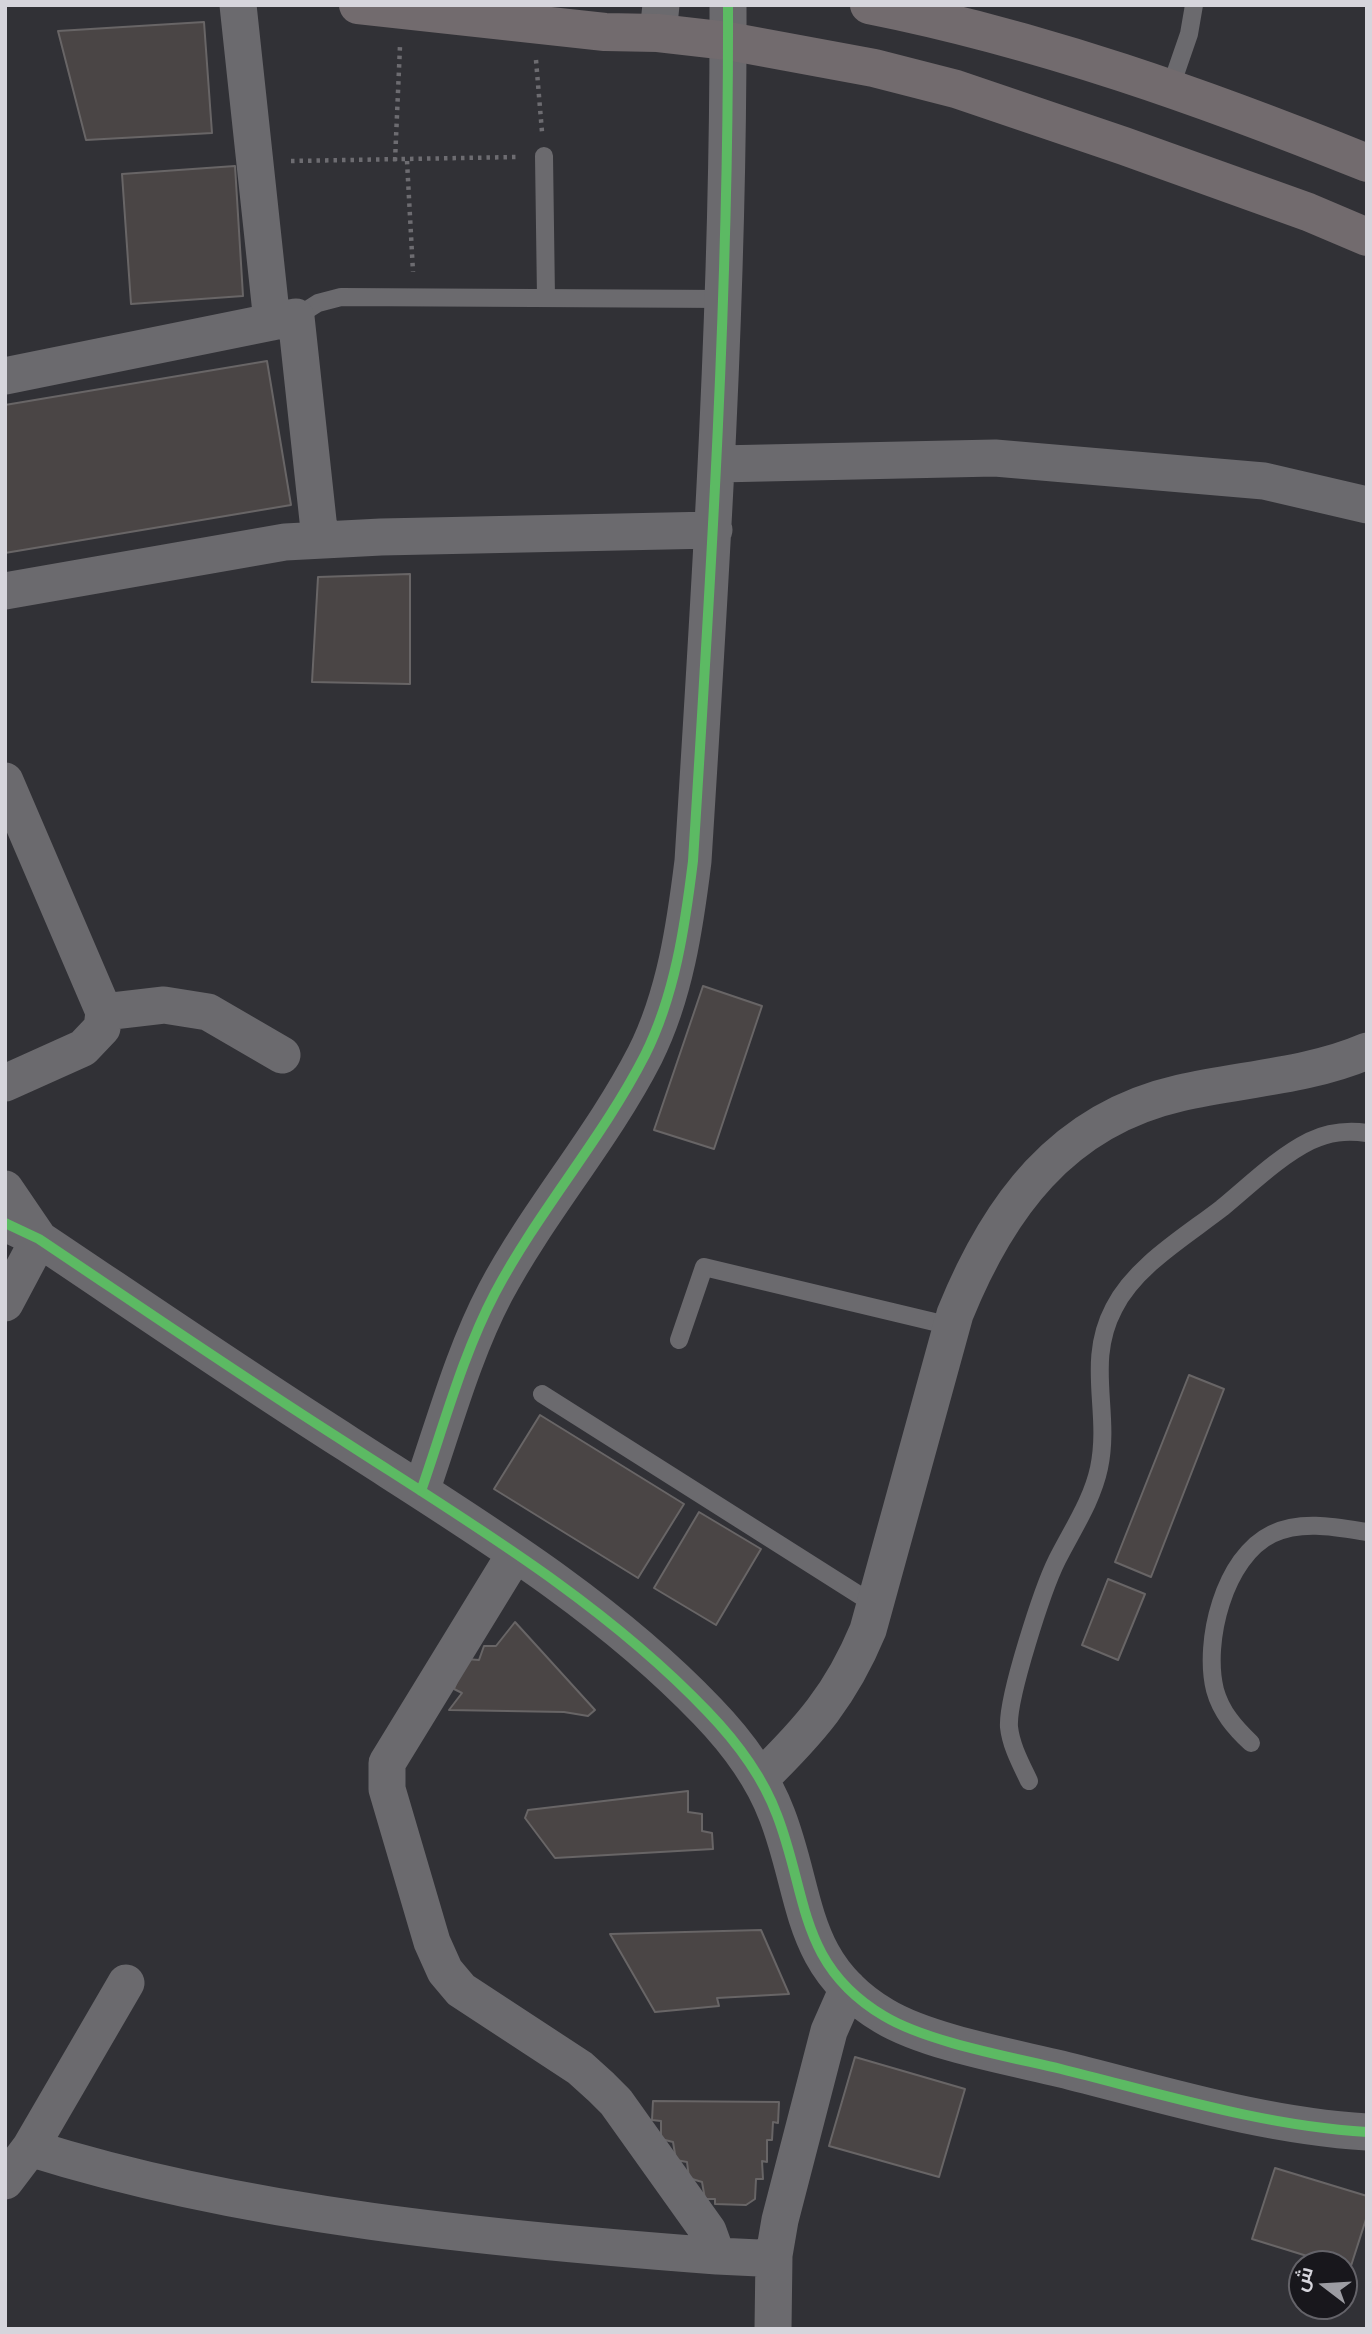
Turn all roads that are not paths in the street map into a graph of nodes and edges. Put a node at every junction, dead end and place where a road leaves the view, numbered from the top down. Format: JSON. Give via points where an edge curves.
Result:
{"nodes":[{"id":1,"x":238,"y":5,"type":"edge"},
{"id":2,"x":358,"y":5,"type":"edge"},
{"id":3,"x":869,"y":5,"type":"edge"},
{"id":4,"x":1194,"y":5,"type":"edge"},
{"id":5,"x":660,"y":19,"type":"edge"},
{"id":6,"x":728,"y":23,"type":"edge"},
{"id":7,"x":1170,"y":89,"type":"junction"},
{"id":8,"x":544,"y":156,"type":"road end"},
{"id":9,"x":1367,"y":163,"type":"edge"},
{"id":10,"x":1367,"y":237,"type":"edge"},
{"id":11,"x":546,"y":298,"type":"junction"},
{"id":12,"x":726,"y":299,"type":"junction"},
{"id":13,"x":284,"y":320,"type":"junction"},
{"id":14,"x":5,"y":376,"type":"edge"},
{"id":15,"x":718,"y":464,"type":"junction"},
{"id":16,"x":1367,"y":505,"type":"edge"},
{"id":17,"x":714,"y":530,"type":"junction"},
{"id":18,"x":320,"y":539,"type":"junction"},
{"id":19,"x":5,"y":591,"type":"edge"},
{"id":20,"x":5,"y":781,"type":"edge"},
{"id":21,"x":104,"y":1012,"type":"junction"},
{"id":22,"x":1367,"y":1051,"type":"edge"},
{"id":23,"x":282,"y":1055,"type":"dead end"},
{"id":24,"x":5,"y":1083,"type":"edge"},
{"id":25,"x":1367,"y":1133,"type":"edge"},
{"id":26,"x":5,"y":1189,"type":"edge"},
{"id":27,"x":5,"y":1223,"type":"edge"},
{"id":28,"x":39,"y":1239,"type":"junction"},
{"id":29,"x":5,"y":1303,"type":"edge"},
{"id":30,"x":951,"y":1326,"type":"junction"},
{"id":31,"x":679,"y":1340,"type":"dead end"},
{"id":32,"x":542,"y":1394,"type":"dead end"},
{"id":33,"x":421,"y":1491,"type":"junction"},
{"id":34,"x":1367,"y":1532,"type":"edge"},
{"id":35,"x":515,"y":1554,"type":"junction"},
{"id":36,"x":875,"y":1605,"type":"junction"},
{"id":37,"x":1251,"y":1743,"type":"dead end"},
{"id":38,"x":760,"y":1779,"type":"junction"},
{"id":39,"x":1029,"y":1781,"type":"dead end"},
{"id":40,"x":126,"y":1983,"type":"dead end"},
{"id":41,"x":848,"y":1988,"type":"junction"},
{"id":42,"x":1367,"y":2132,"type":"edge"},
{"id":43,"x":30,"y":2148,"type":"junction"},
{"id":44,"x":5,"y":2181,"type":"edge"},
{"id":45,"x":774,"y":2255,"type":"junction"},
{"id":46,"x":717,"y":2256,"type":"junction"},
{"id":47,"x":773,"y":2329,"type":"edge"}],
"edges":[{"from":1,"to":13,"type":"street","via":[[255,162]]},
{"from":2,"to":5,"type":"main road","via":[[533,24]]},
{"from":3,"to":7,"type":"main road","via":[[999,35]]},
{"from":4,"to":7,"type":"lane"},
{"from":5,"to":6,"type":"main road"},
{"from":6,"to":10,"type":"main road","via":[[956,89]]},
{"from":6,"to":12,"type":"street"},
{"from":7,"to":9,"type":"main road"},
{"from":8,"to":11,"type":"lane"},
{"from":11,"to":12,"type":"lane"},
{"from":11,"to":13,"type":"lane","via":[[341,297]]},
{"from":12,"to":15,"type":"street"},
{"from":13,"to":14,"type":"street"},
{"from":13,"to":18,"type":"street"},
{"from":15,"to":16,"type":"street","via":[[995,458],[1264,481]]},
{"from":15,"to":17,"type":"street"},
{"from":17,"to":18,"type":"street"},
{"from":17,"to":33,"type":"street","via":[[693,861],[686,922],[672,977],[646,1052],[627,1088],[494,1295]]},
{"from":18,"to":19,"type":"street","via":[[248,547]]},
{"from":20,"to":21,"type":"street"},
{"from":21,"to":23,"type":"street","via":[[164,1005],[208,1012]]},
{"from":21,"to":24,"type":"street","via":[[102,1028],[83,1048]]},
{"from":22,"to":30,"type":"street","via":[[1296,1071],[1177,1093],[1093,1130],[1062,1151],[1002,1217],[975,1265]]},
{"from":25,"to":39,"type":"lane","via":[[1327,1134],[1293,1150],[1141,1273],[1114,1306],[1098,1348],[1099,1468],[1041,1597],[1010,1709],[1010,1738]]},
{"from":26,"to":28,"type":"street"},
{"from":27,"to":28,"type":"street"},
{"from":28,"to":29,"type":"street"},
{"from":28,"to":33,"type":"street"},
{"from":30,"to":31,"type":"lane","via":[[704,1267]]},
{"from":30,"to":36,"type":"street"},
{"from":32,"to":36,"type":"lane"},
{"from":33,"to":35,"type":"street"},
{"from":34,"to":37,"type":"lane","via":[[1314,1525],[1273,1534],[1254,1546],[1234,1574],[1219,1607],[1214,1634],[1215,1691],[1224,1713]]},
{"from":35,"to":38,"type":"street","via":[[651,1658],[736,1743]]},
{"from":35,"to":46,"type":"street","via":[[387,1763],[387,1789],[444,1971],[461,1990],[580,2068],[617,2102],[708,2231]]},
{"from":36,"to":38,"type":"street","via":[[851,1671],[830,1703],[804,1737]]},
{"from":38,"to":41,"type":"street","via":[[786,1840],[811,1935],[821,1956]]},
{"from":40,"to":43,"type":"street"},
{"from":41,"to":42,"type":"street","via":[[902,2025],[1001,2055],[1258,2117]]},
{"from":41,"to":45,"type":"street","via":[[829,2031]]},
{"from":43,"to":44,"type":"street"},
{"from":43,"to":46,"type":"street","via":[[95,2168],[334,2216]]},
{"from":45,"to":46,"type":"street"},
{"from":45,"to":47,"type":"street"}]}
